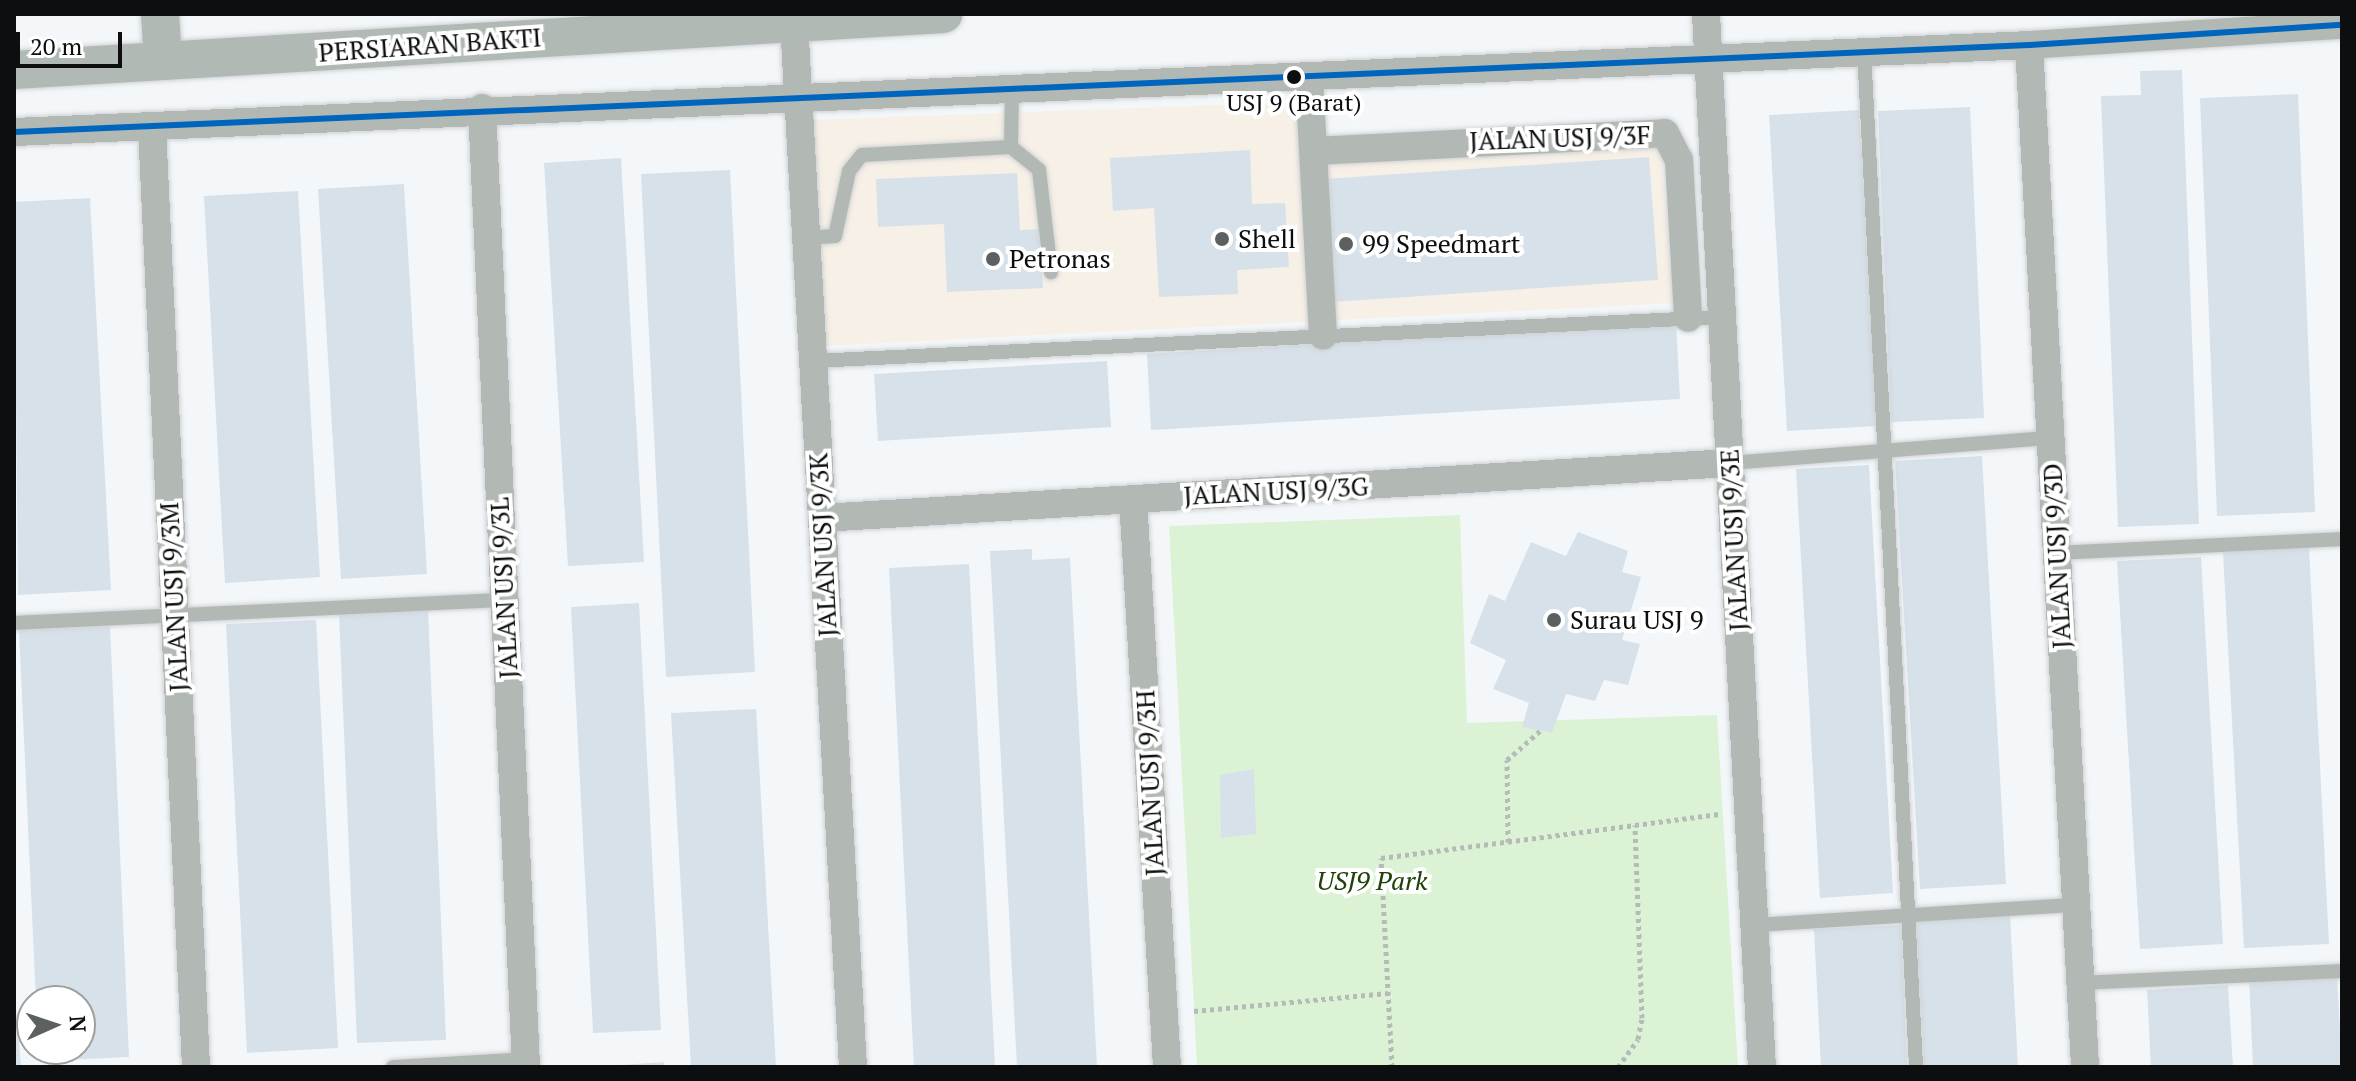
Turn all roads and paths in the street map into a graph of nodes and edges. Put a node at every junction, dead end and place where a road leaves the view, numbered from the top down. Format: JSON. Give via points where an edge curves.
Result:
{"nodes":[{"id":1,"x":160,"y":14,"type":"edge"},
{"id":2,"x":943,"y":14,"type":"edge"},
{"id":3,"x":1706,"y":14,"type":"edge"},
{"id":4,"x":794,"y":22,"type":"junction"},
{"id":5,"x":2342,"y":25,"type":"edge"},
{"id":6,"x":2029,"y":45,"type":"junction"},
{"id":7,"x":1864,"y":50,"type":"junction"},
{"id":8,"x":1708,"y":55,"type":"junction"},
{"id":9,"x":163,"y":61,"type":"junction"},
{"id":10,"x":14,"y":70,"type":"edge"},
{"id":11,"x":1309,"y":77,"type":"junction"},
{"id":12,"x":1012,"y":89,"type":"junction"},
{"id":13,"x":798,"y":97,"type":"junction"},
{"id":14,"x":482,"y":108,"type":"junction"},
{"id":15,"x":152,"y":127,"type":"junction"},
{"id":16,"x":14,"y":132,"type":"edge"},
{"id":17,"x":1011,"y":147,"type":"junction"},
{"id":18,"x":1314,"y":151,"type":"junction"},
{"id":19,"x":806,"y":238,"type":"junction"},
{"id":20,"x":1051,"y":272,"type":"dead end"},
{"id":21,"x":1722,"y":317,"type":"junction"},
{"id":22,"x":1688,"y":318,"type":"junction"},
{"id":23,"x":1323,"y":336,"type":"junction"},
{"id":24,"x":813,"y":361,"type":"junction"},
{"id":25,"x":2050,"y":438,"type":"junction"},
{"id":26,"x":1883,"y":451,"type":"junction"},
{"id":27,"x":1730,"y":463,"type":"junction"},
{"id":28,"x":1133,"y":499,"type":"junction"},
{"id":29,"x":822,"y":518,"type":"junction"},
{"id":30,"x":2342,"y":539,"type":"edge"},
{"id":31,"x":2057,"y":553,"type":"junction"},
{"id":32,"x":504,"y":600,"type":"junction"},
{"id":33,"x":175,"y":616,"type":"junction"},
{"id":34,"x":14,"y":623,"type":"edge"},
{"id":35,"x":1541,"y":730,"type":"dead end"},
{"id":36,"x":1723,"y":814,"type":"dead end"},
{"id":37,"x":1635,"y":825,"type":"junction"},
{"id":38,"x":1508,"y":842,"type":"junction"},
{"id":39,"x":2076,"y":905,"type":"junction"},
{"id":40,"x":1908,"y":915,"type":"junction"},
{"id":41,"x":1755,"y":925,"type":"junction"},
{"id":42,"x":2342,"y":971,"type":"edge"},
{"id":43,"x":2080,"y":983,"type":"junction"},
{"id":44,"x":1388,"y":993,"type":"junction"},
{"id":45,"x":1194,"y":1011,"type":"dead end"},
{"id":46,"x":526,"y":1063,"type":"edge"},
{"id":47,"x":196,"y":1067,"type":"edge"},
{"id":48,"x":393,"y":1067,"type":"edge"},
{"id":49,"x":853,"y":1067,"type":"edge"},
{"id":50,"x":1167,"y":1067,"type":"edge"},
{"id":51,"x":1392,"y":1067,"type":"edge"},
{"id":52,"x":1618,"y":1067,"type":"edge"},
{"id":53,"x":1762,"y":1067,"type":"edge"},
{"id":54,"x":1916,"y":1067,"type":"edge"},
{"id":55,"x":2085,"y":1067,"type":"edge"}],
"edges":[{"from":1,"to":9,"type":"street"},
{"from":2,"to":4,"type":"street","name":"PERSIARAN BAKTI"},
{"from":3,"to":8,"type":"street","name":"JALAN USJ 9/3E"},
{"from":4,"to":9,"type":"street","name":"PERSIARAN BAKTI"},
{"from":4,"to":13,"type":"street","name":"JALAN USJ 9/3K"},
{"from":5,"to":6,"type":"street"},
{"from":6,"to":7,"type":"street"},
{"from":6,"to":25,"type":"street","name":"JALAN USJ 9/3D"},
{"from":7,"to":8,"type":"street"},
{"from":7,"to":26,"type":"lane"},
{"from":8,"to":11,"type":"street"},
{"from":8,"to":21,"type":"street","name":"JALAN USJ 9/3E"},
{"from":9,"to":10,"type":"street","name":"PERSIARAN BAKTI"},
{"from":11,"to":12,"type":"street"},
{"from":11,"to":18,"type":"street"},
{"from":12,"to":13,"type":"street"},
{"from":12,"to":17,"type":"lane"},
{"from":13,"to":14,"type":"street"},
{"from":13,"to":19,"type":"street","name":"JALAN USJ 9/3K"},
{"from":14,"to":15,"type":"street"},
{"from":14,"to":32,"type":"street","name":"JALAN USJ 9/3L"},
{"from":15,"to":16,"type":"street"},
{"from":15,"to":33,"type":"street","name":"JALAN USJ 9/3M"},
{"from":17,"to":19,"type":"lane","via":[[862,155],[849,171],[835,236]]},
{"from":17,"to":20,"type":"lane","via":[[1039,170]]},
{"from":18,"to":22,"type":"street","name":"JALAN USJ 9/3F","via":[[1665,133],[1679,160]]},
{"from":18,"to":23,"type":"street"},
{"from":19,"to":24,"type":"street","name":"JALAN USJ 9/3K"},
{"from":21,"to":22,"type":"lane"},
{"from":21,"to":27,"type":"street","name":"JALAN USJ 9/3E"},
{"from":22,"to":23,"type":"lane"},
{"from":23,"to":24,"type":"lane"},
{"from":24,"to":29,"type":"street","name":"JALAN USJ 9/3K"},
{"from":25,"to":26,"type":"lane"},
{"from":25,"to":31,"type":"street","name":"JALAN USJ 9/3D"},
{"from":26,"to":27,"type":"lane"},
{"from":26,"to":40,"type":"lane"},
{"from":27,"to":28,"type":"street","name":"JALAN USJ 9/3G"},
{"from":27,"to":41,"type":"street","name":"JALAN USJ 9/3E"},
{"from":28,"to":29,"type":"street","name":"JALAN USJ 9/3G"},
{"from":28,"to":50,"type":"street","name":"JALAN USJ 9/3H"},
{"from":29,"to":49,"type":"street","name":"JALAN USJ 9/3K"},
{"from":30,"to":31,"type":"lane"},
{"from":31,"to":39,"type":"street","name":"JALAN USJ 9/3D"},
{"from":32,"to":33,"type":"lane"},
{"from":32,"to":46,"type":"street","name":"JALAN USJ 9/3L"},
{"from":33,"to":34,"type":"lane"},
{"from":33,"to":47,"type":"street","name":"JALAN USJ 9/3M"},
{"from":35,"to":38,"type":"path","via":[[1507,760]]},
{"from":36,"to":37,"type":"path"},
{"from":37,"to":38,"type":"path"},
{"from":37,"to":52,"type":"path","via":[[1642,1018],[1638,1039]]},
{"from":38,"to":44,"type":"path","via":[[1381,858]]},
{"from":39,"to":40,"type":"lane"},
{"from":39,"to":43,"type":"street","name":"JALAN USJ 9/3D"},
{"from":40,"to":41,"type":"lane"},
{"from":40,"to":54,"type":"lane"},
{"from":41,"to":53,"type":"street","name":"JALAN USJ 9/3E"},
{"from":42,"to":43,"type":"lane"},
{"from":43,"to":55,"type":"street","name":"JALAN USJ 9/3D"},
{"from":44,"to":45,"type":"path"},
{"from":44,"to":51,"type":"path"},
{"from":46,"to":48,"type":"lane"}]}
